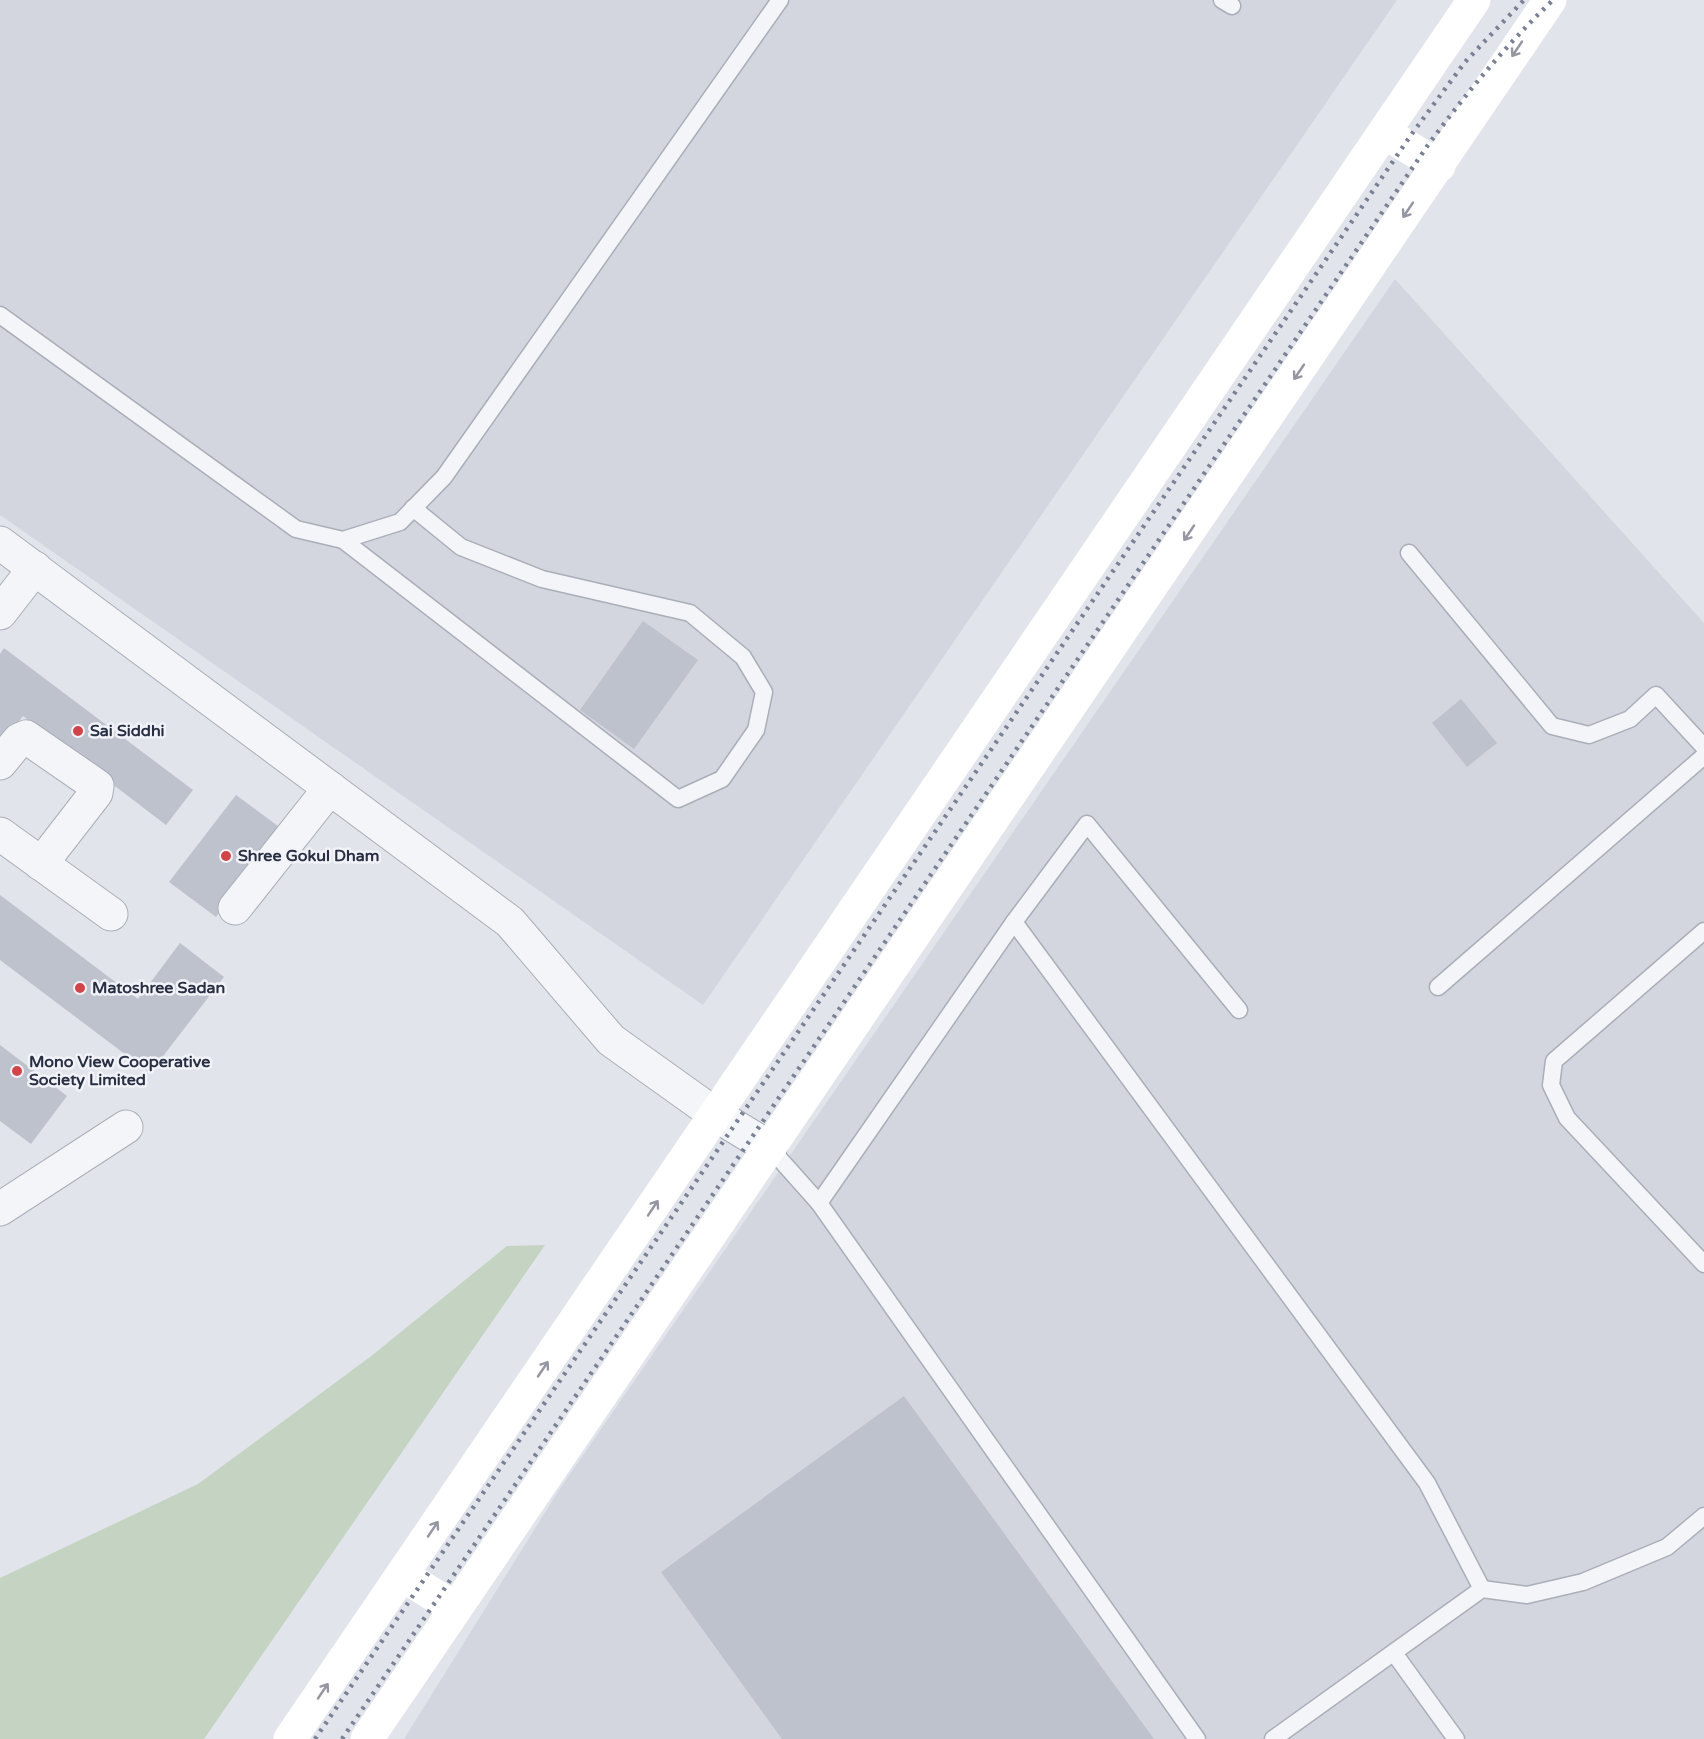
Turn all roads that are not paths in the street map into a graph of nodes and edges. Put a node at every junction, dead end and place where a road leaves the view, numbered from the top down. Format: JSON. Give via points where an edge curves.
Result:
{"nodes":[{"id":1,"x":780,"y":0,"type":"edge"},
{"id":2,"x":1474,"y":0,"type":"edge"},
{"id":3,"x":1550,"y":0,"type":"edge"},
{"id":4,"x":1385,"y":133,"type":"junction"},
{"id":5,"x":1439,"y":166,"type":"junction"},
{"id":6,"x":0,"y":315,"type":"edge"},
{"id":7,"x":413,"y":508,"type":"junction"},
{"id":8,"x":343,"y":540,"type":"junction"},
{"id":9,"x":0,"y":543,"type":"edge"},
{"id":10,"x":1409,"y":553,"type":"dead end"},
{"id":11,"x":35,"y":568,"type":"junction"},
{"id":12,"x":0,"y":613,"type":"edge"},
{"id":13,"x":1704,"y":747,"type":"edge"},
{"id":14,"x":1704,"y":756,"type":"edge"},
{"id":15,"x":0,"y":763,"type":"edge"},
{"id":16,"x":330,"y":788,"type":"junction"},
{"id":17,"x":0,"y":834,"type":"edge"},
{"id":18,"x":41,"y":864,"type":"junction"},
{"id":19,"x":235,"y":908,"type":"dead end"},
{"id":20,"x":111,"y":914,"type":"dead end"},
{"id":21,"x":1014,"y":922,"type":"junction"},
{"id":22,"x":1704,"y":930,"type":"edge"},
{"id":23,"x":1438,"y":987,"type":"dead end"},
{"id":24,"x":1239,"y":1010,"type":"dead end"},
{"id":25,"x":716,"y":1115,"type":"junction"},
{"id":26,"x":126,"y":1127,"type":"dead end"},
{"id":27,"x":770,"y":1148,"type":"junction"},
{"id":28,"x":819,"y":1203,"type":"junction"},
{"id":29,"x":0,"y":1209,"type":"edge"},
{"id":30,"x":1702,"y":1256,"type":"edge"},
{"id":31,"x":1704,"y":1516,"type":"edge"},
{"id":32,"x":402,"y":1575,"type":"junction"},
{"id":33,"x":1482,"y":1589,"type":"junction"},
{"id":34,"x":455,"y":1608,"type":"junction"},
{"id":35,"x":1394,"y":1653,"type":"junction"},
{"id":36,"x":290,"y":1739,"type":"edge"},
{"id":37,"x":368,"y":1739,"type":"edge"},
{"id":38,"x":1197,"y":1739,"type":"edge"},
{"id":39,"x":1273,"y":1739,"type":"edge"},
{"id":40,"x":1456,"y":1739,"type":"edge"}],
"edges":[{"from":1,"to":7,"type":"lane","via":[[444,477]]},
{"from":2,"to":4,"type":"main road"},
{"from":3,"to":5,"type":"main road","one_way":true},
{"from":4,"to":5,"type":"main road"},
{"from":4,"to":25,"type":"main road"},
{"from":5,"to":27,"type":"main road","one_way":true},
{"from":6,"to":8,"type":"lane","via":[[296,529]]},
{"from":7,"to":8,"type":"lane","via":[[399,522]]},
{"from":7,"to":8,"type":"lane","via":[[461,547],[542,579],[690,613],[743,657],[764,692],[756,730],[722,779],[678,799]]},
{"from":9,"to":11,"type":"street"},
{"from":10,"to":13,"type":"lane","via":[[1552,726],[1589,735],[1630,719],[1656,695]]},
{"from":11,"to":12,"type":"street"},
{"from":11,"to":16,"type":"street"},
{"from":14,"to":23,"type":"lane"},
{"from":15,"to":18,"type":"street","via":[[26,737],[97,786],[96,793]]},
{"from":16,"to":19,"type":"street"},
{"from":16,"to":25,"type":"street","via":[[510,922],[611,1040]]},
{"from":17,"to":18,"type":"street"},
{"from":18,"to":20,"type":"street"},
{"from":21,"to":24,"type":"lane","via":[[1087,824]]},
{"from":21,"to":28,"type":"lane"},
{"from":21,"to":33,"type":"lane","via":[[1427,1484]]},
{"from":22,"to":30,"type":"lane","via":[[1554,1061],[1551,1085],[1568,1118]]},
{"from":25,"to":27,"type":"street"},
{"from":32,"to":25,"type":"main road","one_way":true},
{"from":26,"to":29,"type":"street"},
{"from":27,"to":28,"type":"lane"},
{"from":27,"to":34,"type":"main road"},
{"from":28,"to":38,"type":"lane"},
{"from":31,"to":33,"type":"lane","via":[[1666,1547],[1583,1582],[1527,1595]]},
{"from":32,"to":34,"type":"main road"},
{"from":36,"to":32,"type":"main road","one_way":true},
{"from":33,"to":35,"type":"lane"},
{"from":34,"to":37,"type":"main road"},
{"from":35,"to":39,"type":"lane"},
{"from":35,"to":40,"type":"lane"}]}
